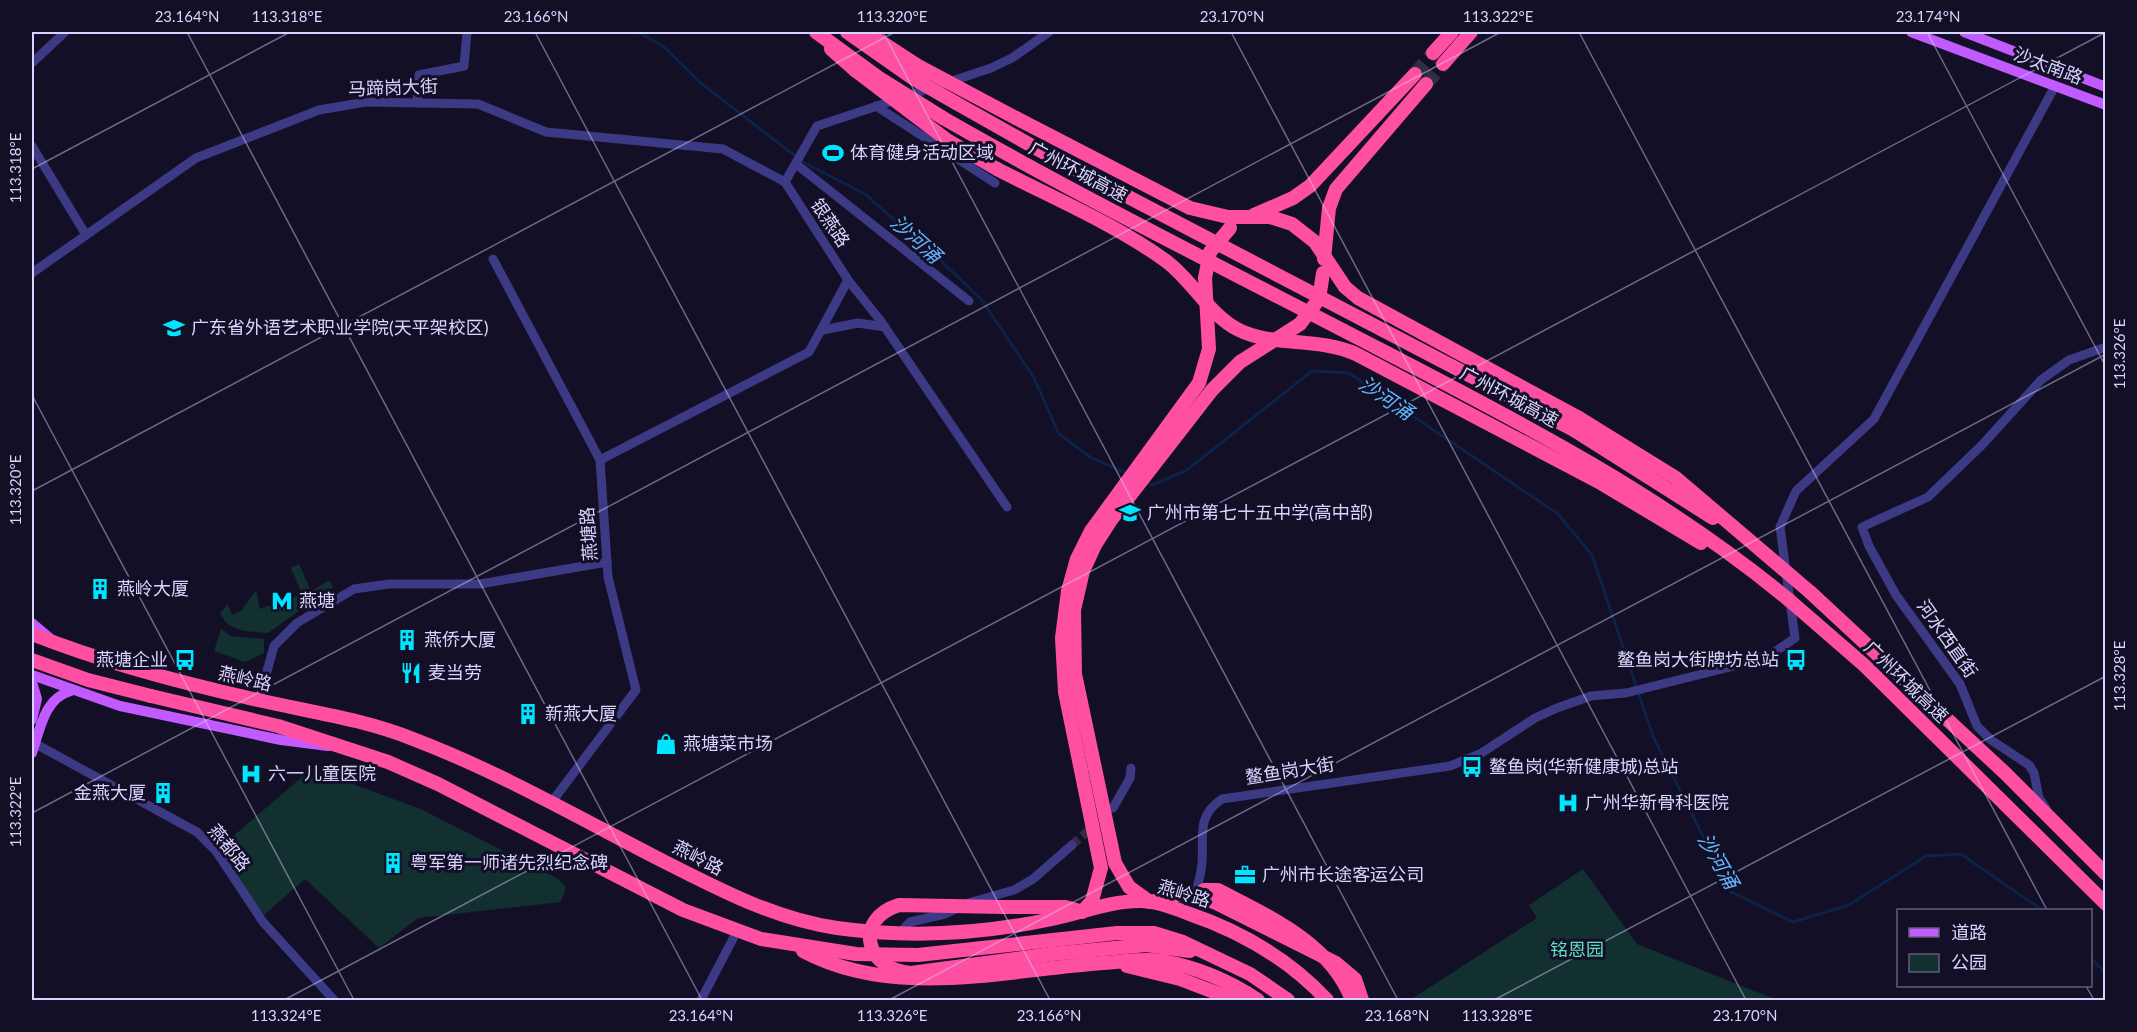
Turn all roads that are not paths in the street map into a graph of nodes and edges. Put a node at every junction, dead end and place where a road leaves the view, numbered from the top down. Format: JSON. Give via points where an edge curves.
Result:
{"nodes":[{"id":1,"x":65,"y":32,"type":"edge"},
{"id":2,"x":467,"y":32,"type":"edge"},
{"id":3,"x":814,"y":32,"type":"edge"},
{"id":4,"x":847,"y":32,"type":"edge"},
{"id":5,"x":866,"y":32,"type":"edge"},
{"id":6,"x":1049,"y":32,"type":"edge"},
{"id":7,"x":1452,"y":32,"type":"edge"},
{"id":8,"x":1471,"y":32,"type":"edge"},
{"id":9,"x":1911,"y":32,"type":"edge"},
{"id":10,"x":1964,"y":32,"type":"edge"},
{"id":11,"x":1433,"y":53,"type":"tunnel mouth"},
{"id":12,"x":32,"y":63,"type":"edge"},
{"id":13,"x":1443,"y":64,"type":"tunnel mouth"},
{"id":14,"x":1415,"y":74,"type":"tunnel mouth"},
{"id":15,"x":1426,"y":84,"type":"tunnel mouth"},
{"id":16,"x":2055,"y":86,"type":"junction"},
{"id":17,"x":2106,"y":87,"type":"edge"},
{"id":18,"x":417,"y":103,"type":"junction"},
{"id":19,"x":2106,"y":105,"type":"edge"},
{"id":20,"x":876,"y":106,"type":"junction"},
{"id":21,"x":32,"y":146,"type":"edge"},
{"id":22,"x":796,"y":164,"type":"junction"},
{"id":23,"x":785,"y":182,"type":"junction"},
{"id":24,"x":995,"y":183,"type":"dead end"},
{"id":25,"x":1293,"y":198,"type":"junction"},
{"id":26,"x":1253,"y":215,"type":"junction"},
{"id":27,"x":1270,"y":218,"type":"junction"},
{"id":28,"x":1231,"y":221,"type":"junction"},
{"id":29,"x":1327,"y":228,"type":"junction"},
{"id":30,"x":1305,"y":234,"type":"junction"},
{"id":31,"x":86,"y":235,"type":"junction"},
{"id":32,"x":1324,"y":256,"type":"junction"},
{"id":33,"x":493,"y":259,"type":"dead end"},
{"id":34,"x":1179,"y":272,"type":"junction"},
{"id":35,"x":32,"y":273,"type":"edge"},
{"id":36,"x":1330,"y":273,"type":"junction"},
{"id":37,"x":1205,"y":278,"type":"junction"},
{"id":38,"x":848,"y":280,"type":"junction"},
{"id":39,"x":969,"y":301,"type":"dead end"},
{"id":40,"x":1206,"y":301,"type":"junction"},
{"id":41,"x":1217,"y":311,"type":"junction"},
{"id":42,"x":1300,"y":324,"type":"junction"},
{"id":43,"x":885,"y":327,"type":"junction"},
{"id":44,"x":823,"y":330,"type":"junction"},
{"id":45,"x":1256,"y":335,"type":"junction"},
{"id":46,"x":1280,"y":338,"type":"junction"},
{"id":47,"x":1314,"y":342,"type":"junction"},
{"id":48,"x":2106,"y":347,"type":"edge"},
{"id":49,"x":1209,"y":349,"type":"junction"},
{"id":50,"x":1240,"y":362,"type":"junction"},
{"id":51,"x":600,"y":460,"type":"junction"},
{"id":52,"x":1007,"y":507,"type":"dead end"},
{"id":53,"x":607,"y":562,"type":"junction"},
{"id":54,"x":1810,"y":592,"type":"junction"},
{"id":55,"x":1789,"y":600,"type":"junction"},
{"id":56,"x":32,"y":622,"type":"edge"},
{"id":57,"x":32,"y":634,"type":"edge"},
{"id":58,"x":55,"y":643,"type":"junction"},
{"id":59,"x":32,"y":660,"type":"edge"},
{"id":60,"x":32,"y":675,"type":"edge"},
{"id":61,"x":32,"y":682,"type":"edge"},
{"id":62,"x":71,"y":691,"type":"junction"},
{"id":63,"x":259,"y":700,"type":"junction"},
{"id":64,"x":32,"y":720,"type":"edge"},
{"id":65,"x":33,"y":746,"type":"edge"},
{"id":66,"x":337,"y":747,"type":"junction"},
{"id":67,"x":1083,"y":747,"type":"junction"},
{"id":68,"x":1131,"y":768,"type":"dead end"},
{"id":69,"x":551,"y":803,"type":"junction"},
{"id":70,"x":1113,"y":808,"type":"dead end"},
{"id":71,"x":1072,"y":845,"type":"tunnel mouth"},
{"id":72,"x":2106,"y":866,"type":"edge"},
{"id":73,"x":2106,"y":874,"type":"edge"},
{"id":74,"x":1195,"y":896,"type":"junction"},
{"id":75,"x":1150,"y":902,"type":"junction"},
{"id":76,"x":2106,"y":904,"type":"edge"},
{"id":77,"x":1082,"y":912,"type":"junction"},
{"id":78,"x":737,"y":931,"type":"junction"},
{"id":79,"x":899,"y":934,"type":"junction"},
{"id":80,"x":794,"y":946,"type":"junction"},
{"id":81,"x":1213,"y":957,"type":"junction"},
{"id":82,"x":1104,"y":963,"type":"junction"},
{"id":83,"x":334,"y":1000,"type":"edge"},
{"id":84,"x":701,"y":1000,"type":"edge"},
{"id":85,"x":1235,"y":1000,"type":"edge"},
{"id":86,"x":1258,"y":1000,"type":"edge"},
{"id":87,"x":1288,"y":1000,"type":"edge"},
{"id":88,"x":1327,"y":1000,"type":"edge"},
{"id":89,"x":1352,"y":1000,"type":"edge"},
{"id":90,"x":1362,"y":1000,"type":"edge"}],
"edges":[{"from":1,"to":12,"type":"street"},
{"from":2,"to":18,"type":"street","via":[[464,66],[419,75]]},
{"from":3,"to":34,"type":"highway","bridge":true,"via":[[875,87],[947,140],[1148,249]]},
{"from":3,"to":55,"type":"highway","name":"广州环城高速","bridge":true,"via":[[943,118],[1035,170],[1614,475],[1694,528]]},
{"from":4,"to":54,"type":"highway","name":"广州环城高速","bridge":true,"via":[[914,79],[1048,155],[1574,430],[1678,493]]},
{"from":5,"to":28,"type":"highway","bridge":true,"via":[[947,82],[1163,195],[1201,213]]},
{"from":6,"to":20,"type":"street","via":[[991,68]]},
{"from":7,"to":11,"type":"highway"},
{"from":8,"to":13,"type":"highway"},
{"from":9,"to":16,"type":"main road","name":"沙太南路"},
{"from":10,"to":17,"type":"main road","name":"沙太南路"},
{"from":14,"to":25,"type":"highway","via":[[1317,180]]},
{"from":15,"to":29,"type":"highway","via":[[1336,189]]},
{"from":16,"to":19,"type":"main road","name":"沙太南路"},
{"from":16,"to":74,"type":"street","name":"鳌鱼岗大街","via":[[1874,419],[1796,491],[1780,526],[1795,639],[1766,657],[1626,693],[1591,696],[1557,708],[1467,760],[1436,770],[1222,799],[1207,811],[1203,823],[1201,874]]},
{"from":18,"to":23,"type":"street","name":"马蹄岗大街","via":[[478,104],[546,132],[723,148]]},
{"from":18,"to":31,"type":"street","name":"马蹄岗大街","via":[[366,102],[319,110],[196,158]]},
{"from":20,"to":22,"type":"street","via":[[817,126]]},
{"from":20,"to":24,"type":"street"},
{"from":21,"to":31,"type":"street"},
{"from":22,"to":23,"type":"street"},
{"from":22,"to":39,"type":"street"},
{"from":23,"to":38,"type":"street","name":"银燕路"},
{"from":25,"to":26,"type":"highway"},
{"from":25,"to":28,"type":"highway"},
{"from":26,"to":27,"type":"highway"},
{"from":26,"to":28,"type":"highway"},
{"from":27,"to":28,"type":"highway"},
{"from":27,"to":30,"type":"highway","via":[[1287,222]]},
{"from":28,"to":37,"type":"highway","bridge":true,"via":[[1213,247]]},
{"from":29,"to":32,"type":"highway"},
{"from":29,"to":36,"type":"highway"},
{"from":30,"to":32,"type":"highway"},
{"from":30,"to":36,"type":"highway"},
{"from":31,"to":35,"type":"street","name":"马蹄岗大街"},
{"from":32,"to":36,"type":"highway"},
{"from":33,"to":51,"type":"street","name":"燕塘路"},
{"from":34,"to":40,"type":"highway"},
{"from":34,"to":49,"type":"highway","via":[[1199,305]]},
{"from":36,"to":42,"type":"highway","bridge":true,"via":[[1319,299]]},
{"from":36,"to":54,"type":"highway","bridge":true,"via":[[1373,308],[1592,425],[1664,469]]},
{"from":37,"to":40,"type":"highway"},
{"from":37,"to":41,"type":"highway"},
{"from":38,"to":43,"type":"street","name":"银燕路"},
{"from":38,"to":44,"type":"street"},
{"from":40,"to":41,"type":"highway"},
{"from":40,"to":49,"type":"highway"},
{"from":41,"to":45,"type":"highway","via":[[1233,327]]},
{"from":42,"to":45,"type":"highway","via":[[1280,334]]},
{"from":42,"to":46,"type":"highway"},
{"from":43,"to":44,"type":"street","via":[[858,323]]},
{"from":43,"to":52,"type":"street","name":"银燕路"},
{"from":44,"to":51,"type":"street","via":[[809,352]]},
{"from":45,"to":46,"type":"highway"},
{"from":46,"to":47,"type":"highway"},
{"from":46,"to":50,"type":"highway"},
{"from":47,"to":50,"type":"highway","via":[[1283,345]]},
{"from":47,"to":55,"type":"highway","via":[[1356,354],[1599,482]]},
{"from":48,"to":72,"type":"street","name":"河水西直街","via":[[2069,360],[2041,380],[1928,497],[1863,527],[1896,595],[1960,684],[1977,726],[2029,765],[2039,798],[2048,811]]},
{"from":49,"to":67,"type":"highway","via":[[1199,383],[1125,481],[1077,559],[1062,638],[1065,692]]},
{"from":50,"to":67,"type":"highway","via":[[1212,390],[1111,519],[1083,571],[1074,610],[1073,649]]},
{"from":51,"to":53,"type":"street","name":"燕塘路"},
{"from":53,"to":63,"type":"street","via":[[480,584],[389,584],[354,589],[279,638]]},
{"from":53,"to":69,"type":"street","name":"燕塘路","via":[[636,690]]},
{"from":54,"to":73,"type":"highway","name":"广州环城高速","via":[[2005,773]]},
{"from":55,"to":76,"type":"highway","name":"广州环城高速","bridge":true,"via":[[1864,664]]},
{"from":56,"to":58,"type":"main road","name":"燕岭路"},
{"from":57,"to":58,"type":"highway","name":"燕岭路"},
{"from":58,"to":63,"type":"highway","name":"燕岭路","via":[[171,680]]},
{"from":59,"to":66,"type":"highway","bridge":true,"via":[[88,680],[278,726]]},
{"from":60,"to":62,"type":"main road"},
{"from":61,"to":64,"type":"main road","via":[[37,699]]},
{"from":62,"to":65,"type":"main road","via":[[47,710]]},
{"from":62,"to":66,"type":"main road","via":[[237,732]]},
{"from":63,"to":69,"type":"highway","name":"燕岭路","via":[[389,730],[460,758]]},
{"from":65,"to":83,"type":"street","name":"燕都路","via":[[197,832],[216,851],[263,922]]},
{"from":66,"to":78,"type":"highway","via":[[388,762],[430,781],[683,910]]},
{"from":67,"to":75,"type":"highway","via":[[1115,862],[1129,887]]},
{"from":67,"to":77,"type":"highway","via":[[1101,868],[1092,901]]},
{"from":68,"to":70,"type":"street","via":[[1130,778]]},
{"from":69,"to":79,"type":"highway","name":"燕岭路","via":[[769,911],[831,927]]},
{"from":71,"to":79,"type":"street","via":[[1014,890],[910,922]]},
{"from":74,"to":75,"type":"highway","via":[[1181,894]]},
{"from":74,"to":89,"type":"highway","via":[[1204,890],[1218,890],[1304,938],[1329,961]]},
{"from":74,"to":90,"type":"highway","bridge":true,"via":[[1344,968],[1359,985]]},
{"from":75,"to":77,"type":"highway","name":"燕岭路"},
{"from":75,"to":88,"type":"highway","name":"燕岭路","via":[[1208,920],[1245,937],[1304,978]]},
{"from":77,"to":79,"type":"highway","name":"燕岭路","via":[[967,931]]},
{"from":77,"to":81,"type":"highway","bridge":true,"via":[[1065,907],[899,905],[882,913],[872,926],[872,951],[892,970],[911,973],[1146,945]]},
{"from":78,"to":80,"type":"highway"},
{"from":78,"to":84,"type":"street"},
{"from":80,"to":81,"type":"highway","via":[[856,954],[918,955],[1137,932],[1169,937]]},
{"from":80,"to":82,"type":"highway","via":[[835,966],[906,979],[956,978]]},
{"from":81,"to":87,"type":"highway","via":[[1250,974]]},
{"from":82,"to":85,"type":"highway","via":[[1180,979]]},
{"from":82,"to":86,"type":"highway","via":[[1142,960],[1187,967],[1231,984]]}]}
